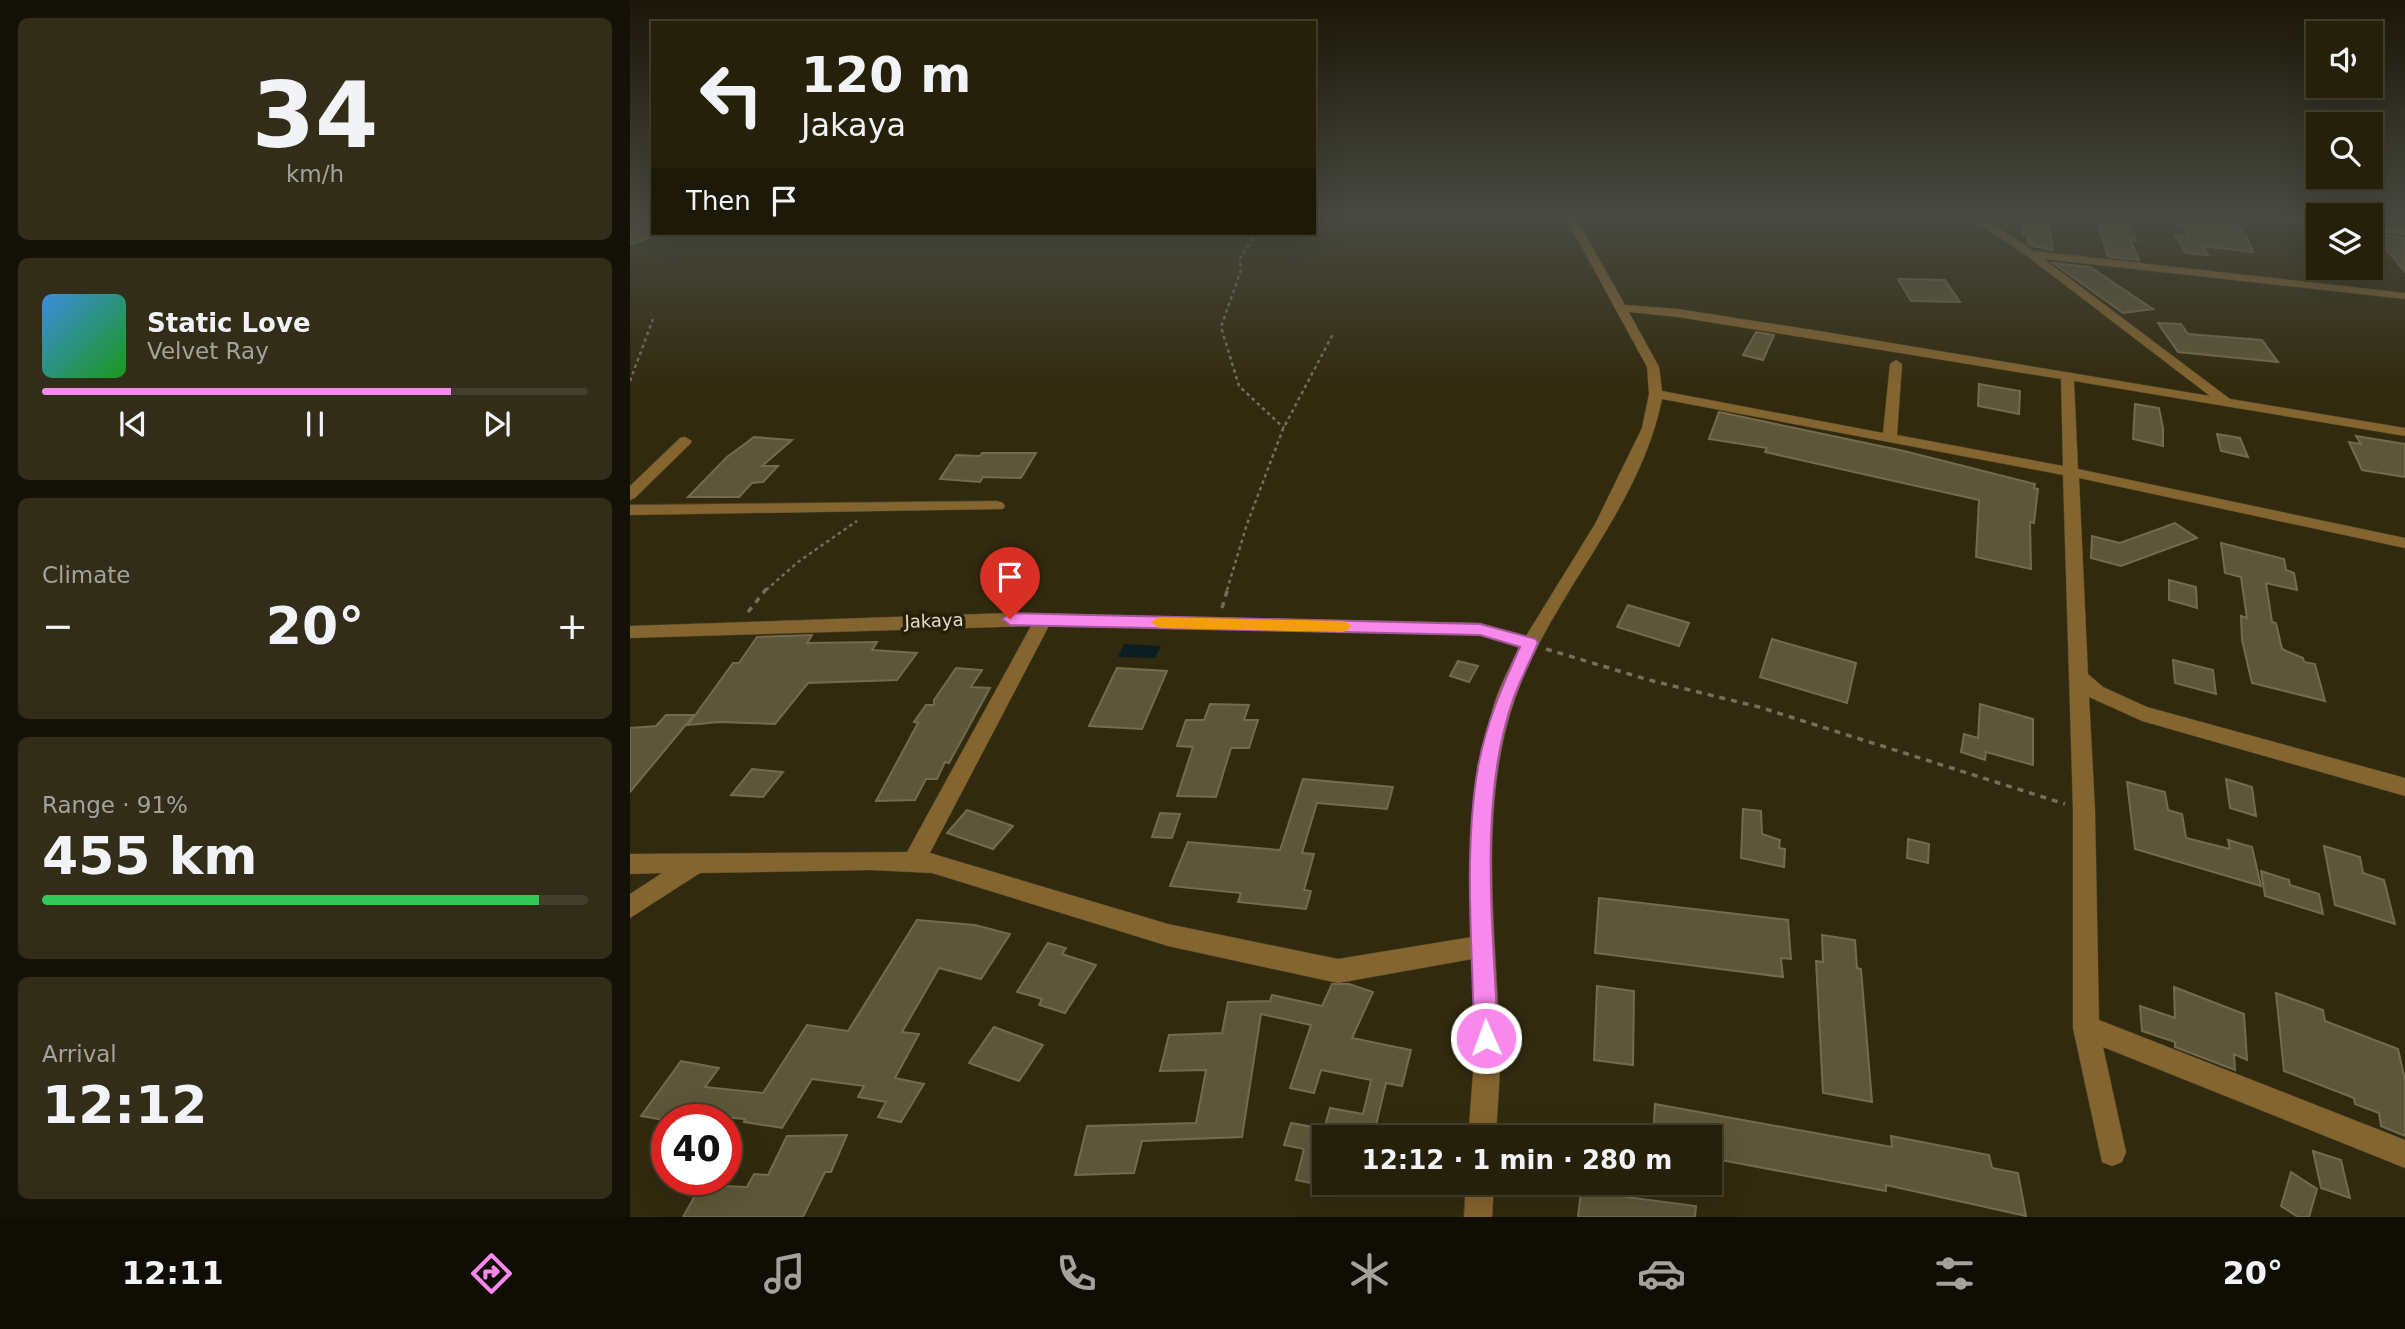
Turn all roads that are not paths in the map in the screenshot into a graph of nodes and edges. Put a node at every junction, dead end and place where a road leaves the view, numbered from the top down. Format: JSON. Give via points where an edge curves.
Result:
{"nodes":[{"id":1,"x":1603,"y":275,"type":"edge"},
{"id":2,"x":2058,"y":275,"type":"edge"},
{"id":3,"x":2216,"y":275,"type":"edge"},
{"id":4,"x":2405,"y":296,"type":"edge"},
{"id":5,"x":1622,"y":308,"type":"junction"},
{"id":6,"x":1896,"y":363,"type":"dead end"},
{"id":7,"x":2067,"y":375,"type":"junction"},
{"id":8,"x":1656,"y":394,"type":"junction"},
{"id":9,"x":2225,"y":401,"type":"junction"},
{"id":10,"x":2405,"y":432,"type":"edge"},
{"id":11,"x":1889,"y":438,"type":"junction"},
{"id":12,"x":685,"y":441,"type":"dead end"},
{"id":13,"x":2070,"y":472,"type":"junction"},
{"id":14,"x":630,"y":495,"type":"edge"},
{"id":15,"x":997,"y":506,"type":"dead end"},
{"id":16,"x":630,"y":510,"type":"edge"},
{"id":17,"x":2405,"y":543,"type":"edge"},
{"id":18,"x":1043,"y":620,"type":"junction"},
{"id":19,"x":630,"y":632,"type":"edge"},
{"id":20,"x":1530,"y":643,"type":"junction"},
{"id":21,"x":2076,"y":663,"type":"junction"},
{"id":22,"x":2405,"y":787,"type":"edge"},
{"id":23,"x":696,"y":863,"type":"junction"},
{"id":24,"x":913,"y":863,"type":"junction"},
{"id":25,"x":630,"y":864,"type":"edge"},
{"id":26,"x":630,"y":907,"type":"edge"},
{"id":27,"x":1484,"y":946,"type":"junction"},
{"id":28,"x":2086,"y":1028,"type":"junction"},
{"id":29,"x":1483,"y":1125,"type":"edge"},
{"id":30,"x":2112,"y":1152,"type":"dead end"},
{"id":31,"x":2405,"y":1154,"type":"edge"},
{"id":32,"x":1479,"y":1195,"type":"edge"},
{"id":33,"x":1478,"y":1217,"type":"edge"}],
"edges":[{"from":1,"to":5,"type":"street"},
{"from":2,"to":9,"type":"street"},
{"from":3,"to":4,"type":"street"},
{"from":5,"to":7,"type":"street"},
{"from":5,"to":8,"type":"street","via":[[1653,367]]},
{"from":6,"to":11,"type":"street"},
{"from":7,"to":9,"type":"street"},
{"from":7,"to":13,"type":"street"},
{"from":8,"to":11,"type":"street"},
{"from":8,"to":20,"type":"street","via":[[1649,428],[1602,524]]},
{"from":9,"to":10,"type":"street"},
{"from":11,"to":13,"type":"street"},
{"from":12,"to":14,"type":"street"},
{"from":13,"to":17,"type":"street"},
{"from":13,"to":21,"type":"street"},
{"from":15,"to":16,"type":"street"},
{"from":18,"to":19,"type":"street","name":"Jakaya"},
{"from":18,"to":20,"type":"street","name":"Jakaya","via":[[1480,629]]},
{"from":18,"to":24,"type":"street"},
{"from":20,"to":27,"type":"street","via":[[1505,699],[1488,767],[1481,855]]},
{"from":21,"to":22,"type":"street","via":[[2079,677],[2121,705]]},
{"from":21,"to":28,"type":"street","via":[[2084,810]]},
{"from":23,"to":24,"type":"street"},
{"from":23,"to":25,"type":"street"},
{"from":23,"to":26,"type":"street"},
{"from":24,"to":27,"type":"street","via":[[932,863],[998,881],[1168,935],[1338,971]]},
{"from":27,"to":29,"type":"street","via":[[1487,1061]]},
{"from":28,"to":30,"type":"street"},
{"from":28,"to":31,"type":"street"},
{"from":32,"to":33,"type":"street"}]}
